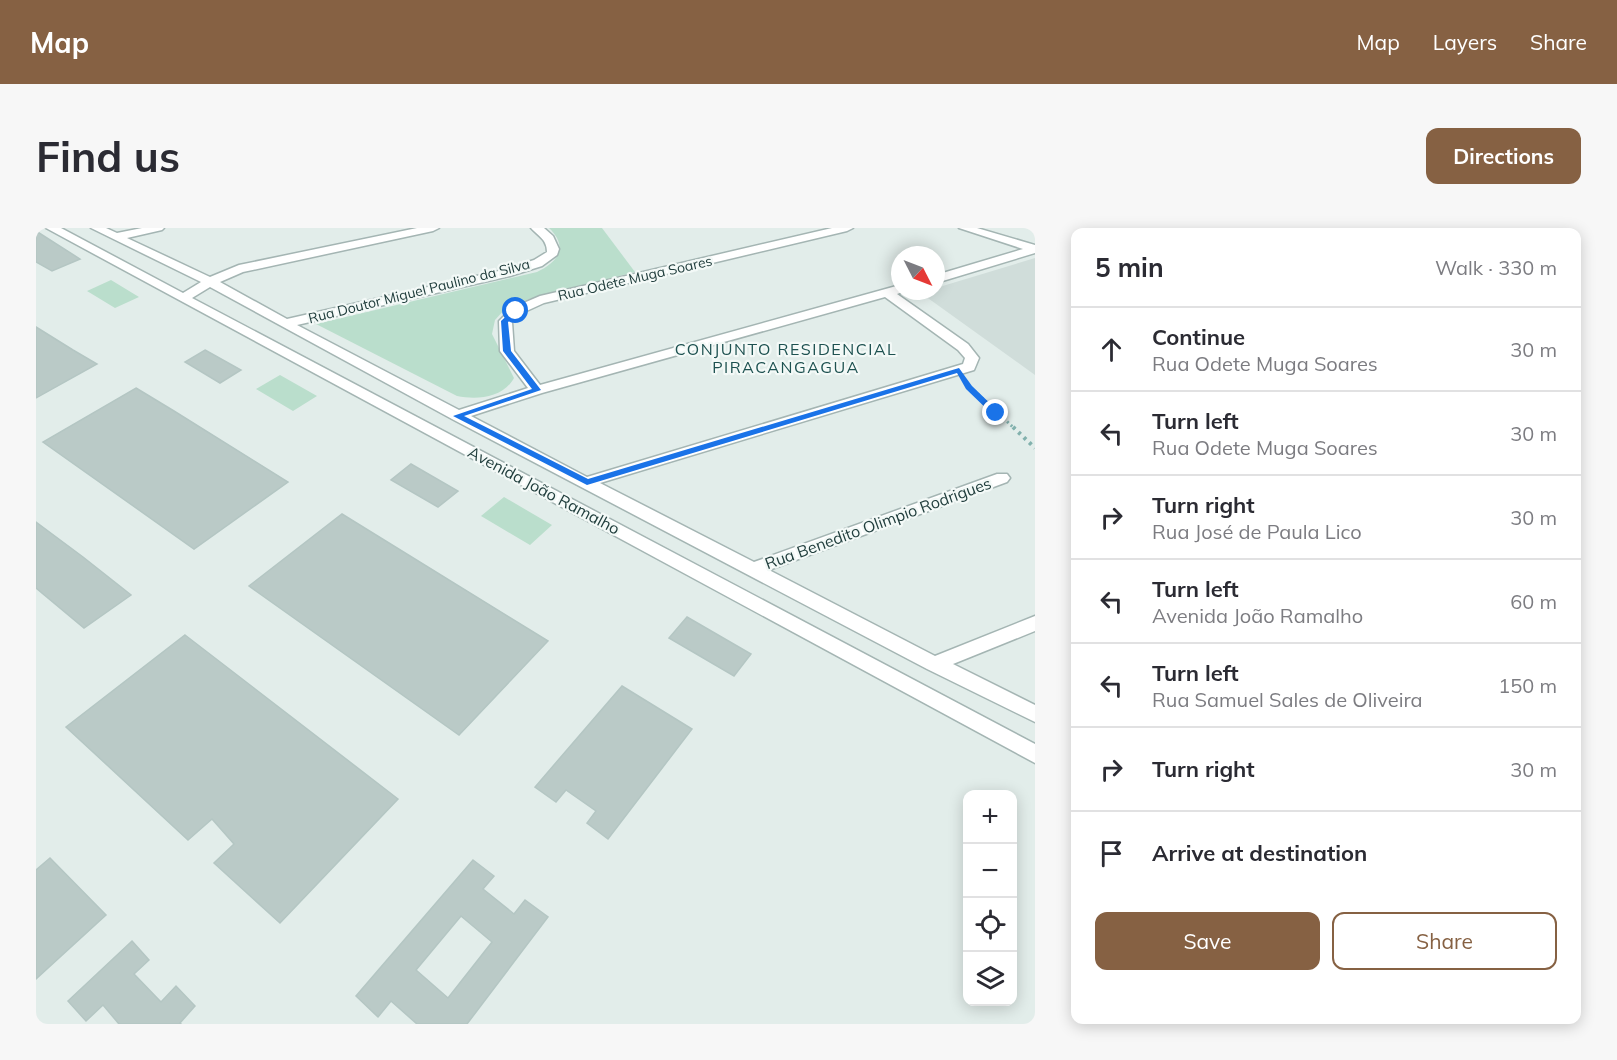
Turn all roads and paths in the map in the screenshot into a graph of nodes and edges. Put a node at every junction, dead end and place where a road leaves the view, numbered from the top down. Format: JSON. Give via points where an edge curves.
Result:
{"nodes":[{"id":1,"x":52,"y":228,"type":"edge"},
{"id":2,"x":97,"y":228,"type":"edge"},
{"id":3,"x":158,"y":228,"type":"edge"},
{"id":4,"x":433,"y":228,"type":"edge"},
{"id":5,"x":537,"y":228,"type":"edge"},
{"id":6,"x":847,"y":228,"type":"edge"},
{"id":7,"x":965,"y":228,"type":"edge"},
{"id":8,"x":116,"y":237,"type":"junction"},
{"id":9,"x":1035,"y":249,"type":"edge"},
{"id":10,"x":945,"y":276,"type":"edge"},
{"id":11,"x":210,"y":282,"type":"junction"},
{"id":12,"x":891,"y":292,"type":"edge"},
{"id":13,"x":183,"y":297,"type":"junction"},
{"id":14,"x":905,"y":300,"type":"edge"},
{"id":15,"x":287,"y":323,"type":"junction"},
{"id":16,"x":959,"y":370,"type":"junction"},
{"id":17,"x":537,"y":390,"type":"junction"},
{"id":18,"x":457,"y":416,"type":"junction"},
{"id":19,"x":1035,"y":448,"type":"edge"},
{"id":20,"x":1002,"y":478,"type":"dead end"},
{"id":21,"x":587,"y":482,"type":"junction"},
{"id":22,"x":754,"y":569,"type":"junction"},
{"id":23,"x":1035,"y":623,"type":"edge"},
{"id":24,"x":934,"y":664,"type":"junction"},
{"id":25,"x":1035,"y":714,"type":"edge"},
{"id":26,"x":1035,"y":754,"type":"edge"}],
"edges":[{"from":1,"to":13,"type":"street","name":"Avenida João Ramalho"},
{"from":2,"to":8,"type":"street","name":"Avenida João Ramalho"},
{"from":3,"to":8,"type":"street"},
{"from":4,"to":11,"type":"street","via":[[239,269]]},
{"from":5,"to":15,"type":"street","name":"Rua Doutor Miguel Paulino da Silva","via":[[551,239],[554,247],[553,253],[538,263]]},
{"from":6,"to":17,"type":"street","name":"Rua Odete Muga Soares","via":[[540,300],[516,311],[505,321],[507,351]]},
{"from":7,"to":9,"type":"street"},
{"from":8,"to":11,"type":"street","name":"Avenida João Ramalho"},
{"from":9,"to":10,"type":"street"},
{"from":11,"to":13,"type":"street"},
{"from":11,"to":15,"type":"street","name":"Avenida João Ramalho"},
{"from":12,"to":17,"type":"street"},
{"from":13,"to":26,"type":"street","name":"Avenida João Ramalho"},
{"from":14,"to":16,"type":"street","via":[[972,358],[969,367]]},
{"from":15,"to":18,"type":"street","name":"Avenida João Ramalho"},
{"from":16,"to":19,"type":"path","via":[[969,388]]},
{"from":16,"to":21,"type":"street"},
{"from":17,"to":18,"type":"street"},
{"from":18,"to":21,"type":"street","name":"Avenida João Ramalho"},
{"from":20,"to":22,"type":"street","name":"Rua Benedito Olimpio Rodrigues"},
{"from":21,"to":22,"type":"street","name":"Avenida João Ramalho"},
{"from":22,"to":24,"type":"street","name":"Avenida João Ramalho"},
{"from":23,"to":24,"type":"street"},
{"from":24,"to":25,"type":"street","name":"Avenida João Ramalho"}]}
